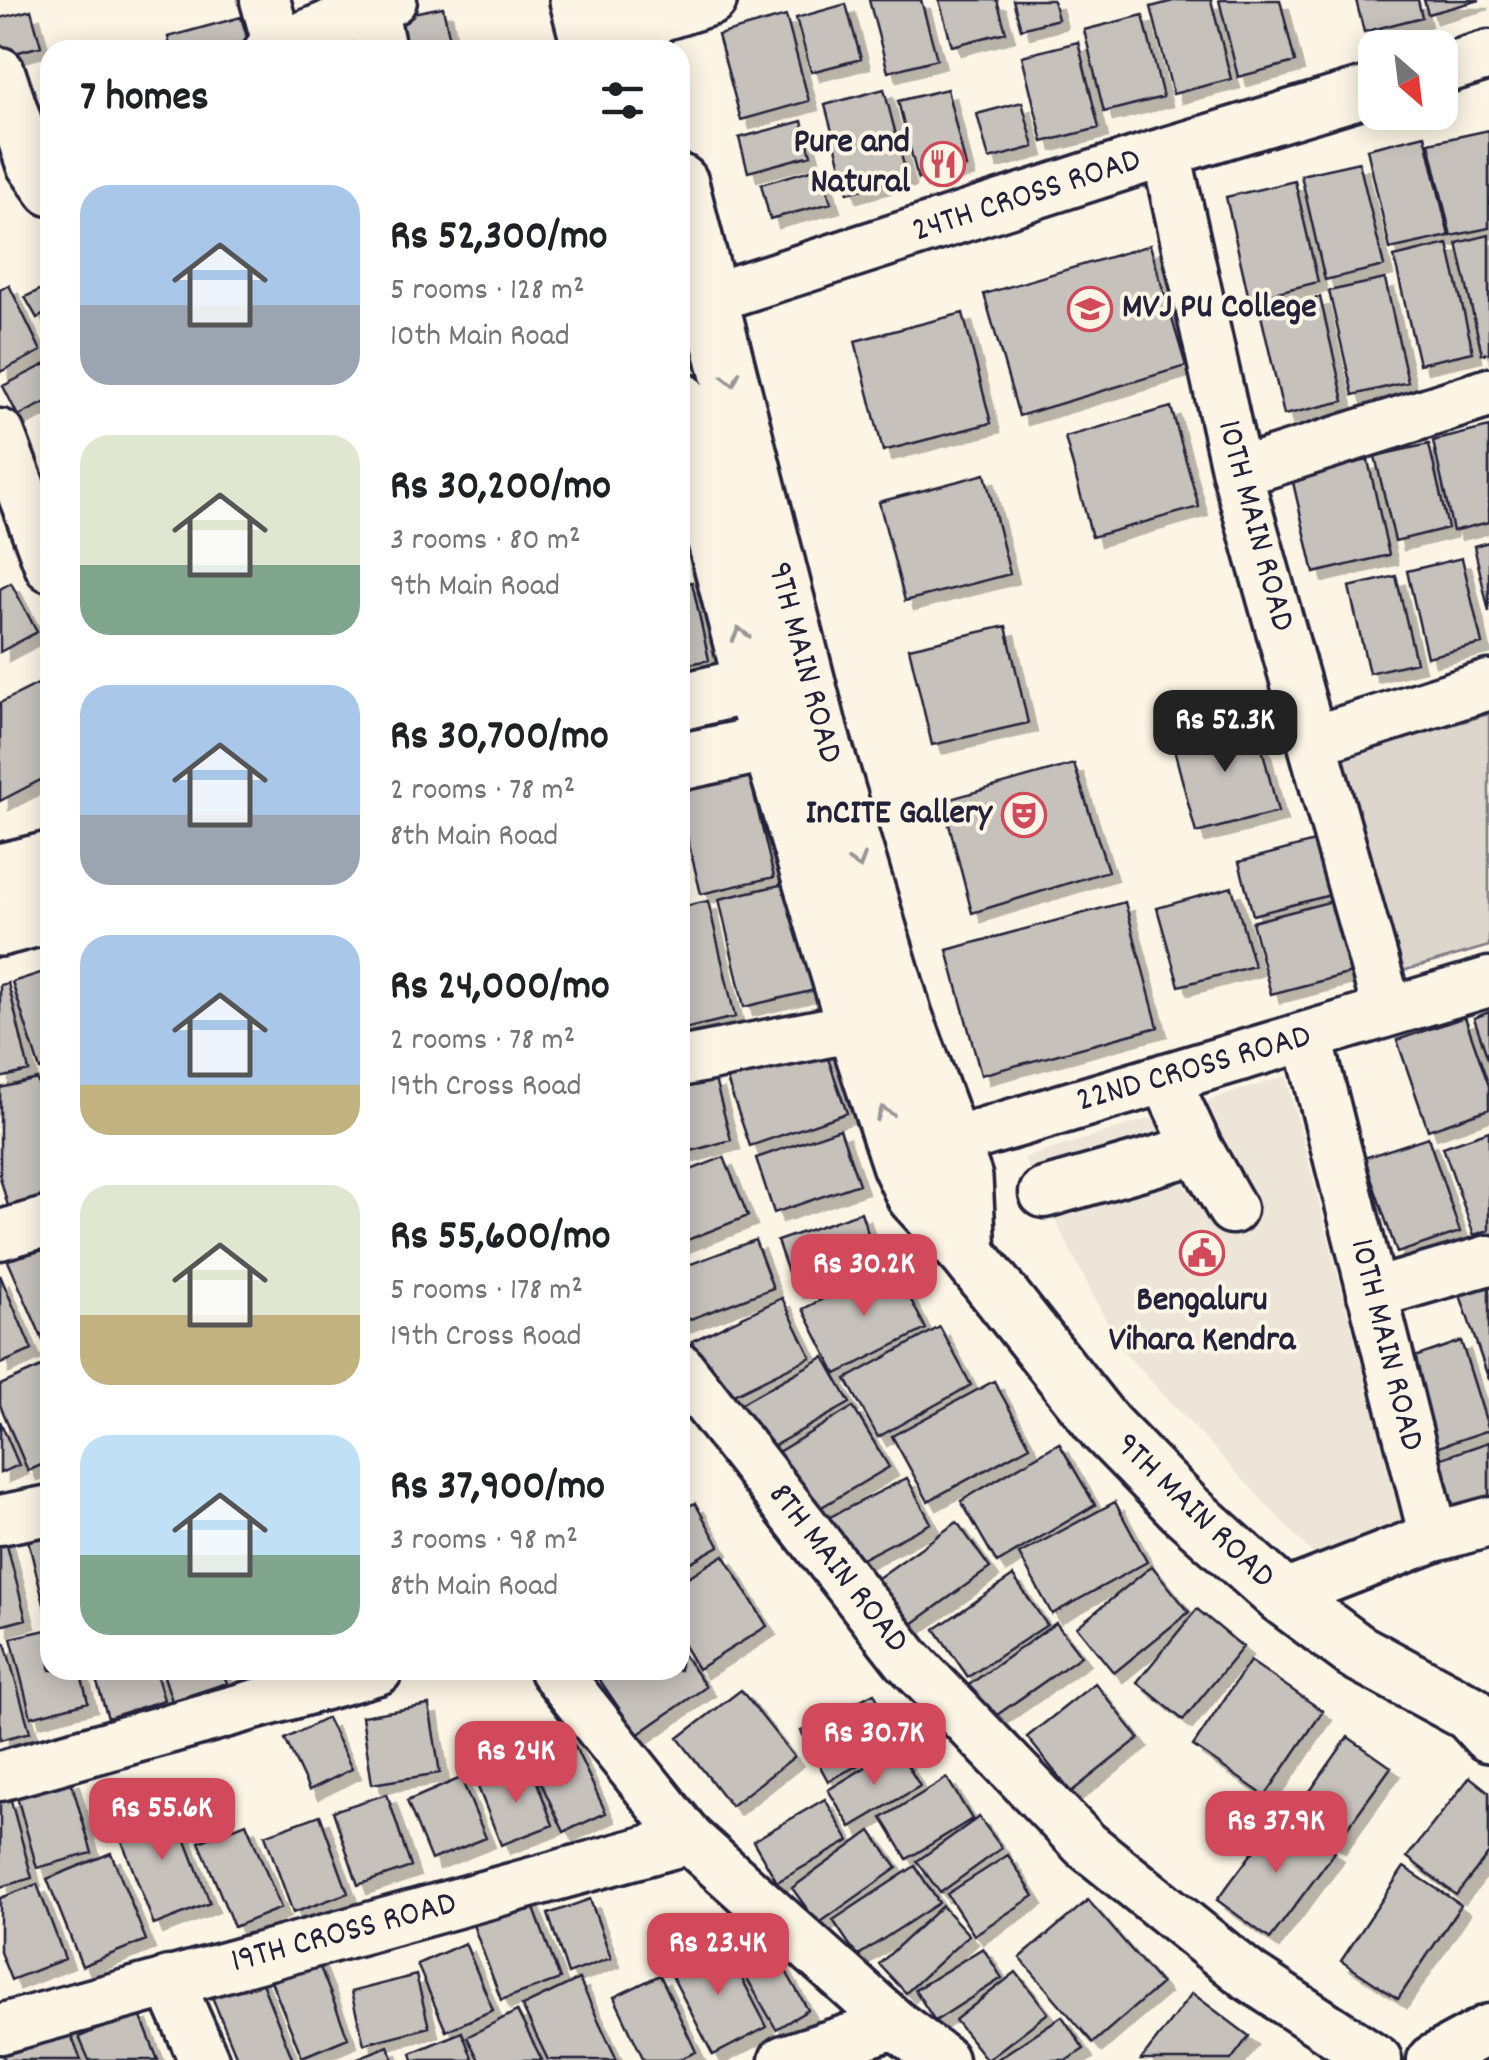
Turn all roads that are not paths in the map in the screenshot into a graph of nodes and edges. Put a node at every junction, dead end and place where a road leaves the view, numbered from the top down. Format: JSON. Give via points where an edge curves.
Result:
{"nodes":[{"id":1,"x":265,"y":0,"type":"edge"},
{"id":2,"x":578,"y":0,"type":"edge"},
{"id":3,"x":712,"y":0,"type":"edge"},
{"id":4,"x":382,"y":19,"type":"edge"},
{"id":5,"x":625,"y":31,"type":"edge"},
{"id":6,"x":272,"y":40,"type":"edge"},
{"id":7,"x":303,"y":40,"type":"edge"},
{"id":8,"x":1489,"y":55,"type":"edge"},
{"id":9,"x":1458,"y":64,"type":"edge"},
{"id":10,"x":0,"y":72,"type":"edge"},
{"id":11,"x":1358,"y":94,"type":"edge"},
{"id":12,"x":1166,"y":152,"type":"junction"},
{"id":13,"x":33,"y":172,"type":"edge"},
{"id":14,"x":690,"y":258,"type":"edge"},
{"id":15,"x":696,"y":303,"type":"edge"},
{"id":16,"x":1489,"y":393,"type":"edge"},
{"id":17,"x":690,"y":428,"type":"edge"},
{"id":18,"x":0,"y":434,"type":"edge"},
{"id":19,"x":1238,"y":473,"type":"junction"},
{"id":20,"x":40,"y":540,"type":"edge"},
{"id":21,"x":778,"y":679,"type":"junction"},
{"id":22,"x":1489,"y":685,"type":"edge"},
{"id":23,"x":690,"y":700,"type":"edge"},
{"id":24,"x":795,"y":737,"type":"junction"},
{"id":25,"x":1312,"y":741,"type":"junction"},
{"id":26,"x":690,"y":760,"type":"edge"},
{"id":27,"x":40,"y":862,"type":"edge"},
{"id":28,"x":0,"y":872,"type":"edge"},
{"id":29,"x":40,"y":918,"type":"edge"},
{"id":30,"x":0,"y":928,"type":"edge"},
{"id":31,"x":1489,"y":982,"type":"edge"},
{"id":32,"x":1388,"y":1012,"type":"junction"},
{"id":33,"x":856,"y":1026,"type":"junction"},
{"id":34,"x":1308,"y":1037,"type":"junction"},
{"id":35,"x":690,"y":1060,"type":"edge"},
{"id":36,"x":1165,"y":1078,"type":"junction"},
{"id":37,"x":951,"y":1142,"type":"junction"},
{"id":38,"x":1198,"y":1149,"type":"junction"},
{"id":39,"x":900,"y":1164,"type":"junction"},
{"id":40,"x":1044,"y":1193,"type":"dead end"},
{"id":41,"x":1232,"y":1209,"type":"dead end"},
{"id":42,"x":40,"y":1224,"type":"edge"},
{"id":43,"x":0,"y":1235,"type":"edge"},
{"id":44,"x":968,"y":1254,"type":"junction"},
{"id":45,"x":1489,"y":1260,"type":"edge"},
{"id":46,"x":1372,"y":1294,"type":"junction"},
{"id":47,"x":690,"y":1381,"type":"edge"},
{"id":48,"x":40,"y":1512,"type":"edge"},
{"id":49,"x":0,"y":1520,"type":"edge"},
{"id":50,"x":1489,"y":1522,"type":"edge"},
{"id":51,"x":1434,"y":1538,"type":"junction"},
{"id":52,"x":1282,"y":1596,"type":"junction"},
{"id":53,"x":342,"y":1680,"type":"edge"},
{"id":54,"x":562,"y":1680,"type":"edge"},
{"id":55,"x":1483,"y":1718,"type":"edge"},
{"id":56,"x":0,"y":1776,"type":"edge"},
{"id":57,"x":689,"y":1840,"type":"junction"},
{"id":58,"x":168,"y":1982,"type":"junction"},
{"id":59,"x":895,"y":2024,"type":"junction"},
{"id":60,"x":0,"y":2029,"type":"edge"},
{"id":61,"x":1489,"y":2029,"type":"edge"},
{"id":62,"x":204,"y":2060,"type":"edge"},
{"id":63,"x":784,"y":2060,"type":"edge"},
{"id":64,"x":943,"y":2060,"type":"edge"},
{"id":65,"x":1377,"y":2060,"type":"edge"},
{"id":66,"x":1432,"y":2060,"type":"edge"}],
"edges":[{"from":1,"to":6,"type":"street"},
{"from":2,"to":5,"type":"main road"},
{"from":3,"to":5,"type":"street"},
{"from":4,"to":7,"type":"street"},
{"from":8,"to":9,"type":"street"},
{"from":10,"to":13,"type":"street"},
{"from":11,"to":12,"type":"street","name":"24TH CROSS ROAD"},
{"from":12,"to":15,"type":"street","name":"24TH CROSS ROAD"},
{"from":12,"to":19,"type":"street","name":"10TH MAIN ROAD"},
{"from":14,"to":15,"type":"main road","name":"9TH MAIN ROAD"},
{"from":15,"to":21,"type":"main road","name":"9TH MAIN ROAD","one_way":true},
{"from":16,"to":19,"type":"street"},
{"from":21,"to":17,"type":"main road","name":"9TH MAIN ROAD","one_way":true},
{"from":18,"to":20,"type":"street"},
{"from":19,"to":25,"type":"street","name":"10TH MAIN ROAD"},
{"from":21,"to":23,"type":"main road"},
{"from":21,"to":24,"type":"main road","name":"9TH MAIN ROAD"},
{"from":22,"to":25,"type":"street"},
{"from":24,"to":26,"type":"main road"},
{"from":24,"to":33,"type":"main road","name":"9TH MAIN ROAD"},
{"from":24,"to":37,"type":"main road","name":"9TH MAIN ROAD","one_way":true},
{"from":25,"to":32,"type":"street","name":"10TH MAIN ROAD"},
{"from":27,"to":28,"type":"main road"},
{"from":29,"to":30,"type":"main road"},
{"from":31,"to":32,"type":"street","name":"22ND CROSS ROAD"},
{"from":32,"to":34,"type":"street","name":"22ND CROSS ROAD"},
{"from":33,"to":35,"type":"street"},
{"from":39,"to":33,"type":"main road","name":"9TH MAIN ROAD","one_way":true},
{"from":34,"to":36,"type":"street","name":"22ND CROSS ROAD"},
{"from":34,"to":46,"type":"street","name":"10TH MAIN ROAD"},
{"from":36,"to":37,"type":"street","name":"22ND CROSS ROAD"},
{"from":36,"to":38,"type":"street"},
{"from":37,"to":39,"type":"street","name":"22ND CROSS ROAD"},
{"from":37,"to":44,"type":"main road","name":"9TH MAIN ROAD","via":[[964,1178]]},
{"from":38,"to":40,"type":"street"},
{"from":38,"to":41,"type":"street"},
{"from":39,"to":44,"type":"main road","name":"9TH MAIN ROAD","via":[[915,1196]]},
{"from":42,"to":43,"type":"street"},
{"from":44,"to":52,"type":"main road","name":"9TH MAIN ROAD","via":[[1106,1427]]},
{"from":45,"to":46,"type":"street"},
{"from":46,"to":51,"type":"street","name":"10TH MAIN ROAD"},
{"from":47,"to":65,"type":"street","name":"8TH MAIN ROAD","via":[[907,1659],[1086,1844],[1249,1976]]},
{"from":48,"to":49,"type":"street"},
{"from":50,"to":51,"type":"street"},
{"from":51,"to":52,"type":"street"},
{"from":52,"to":55,"type":"main road","name":"9TH MAIN ROAD","via":[[1357,1652]]},
{"from":53,"to":56,"type":"street"},
{"from":54,"to":57,"type":"street"},
{"from":57,"to":58,"type":"street","name":"19TH CROSS ROAD"},
{"from":57,"to":59,"type":"street"},
{"from":58,"to":60,"type":"street","name":"19TH CROSS ROAD"},
{"from":58,"to":62,"type":"street"},
{"from":59,"to":63,"type":"street"},
{"from":59,"to":64,"type":"street"},
{"from":61,"to":66,"type":"street"}]}
